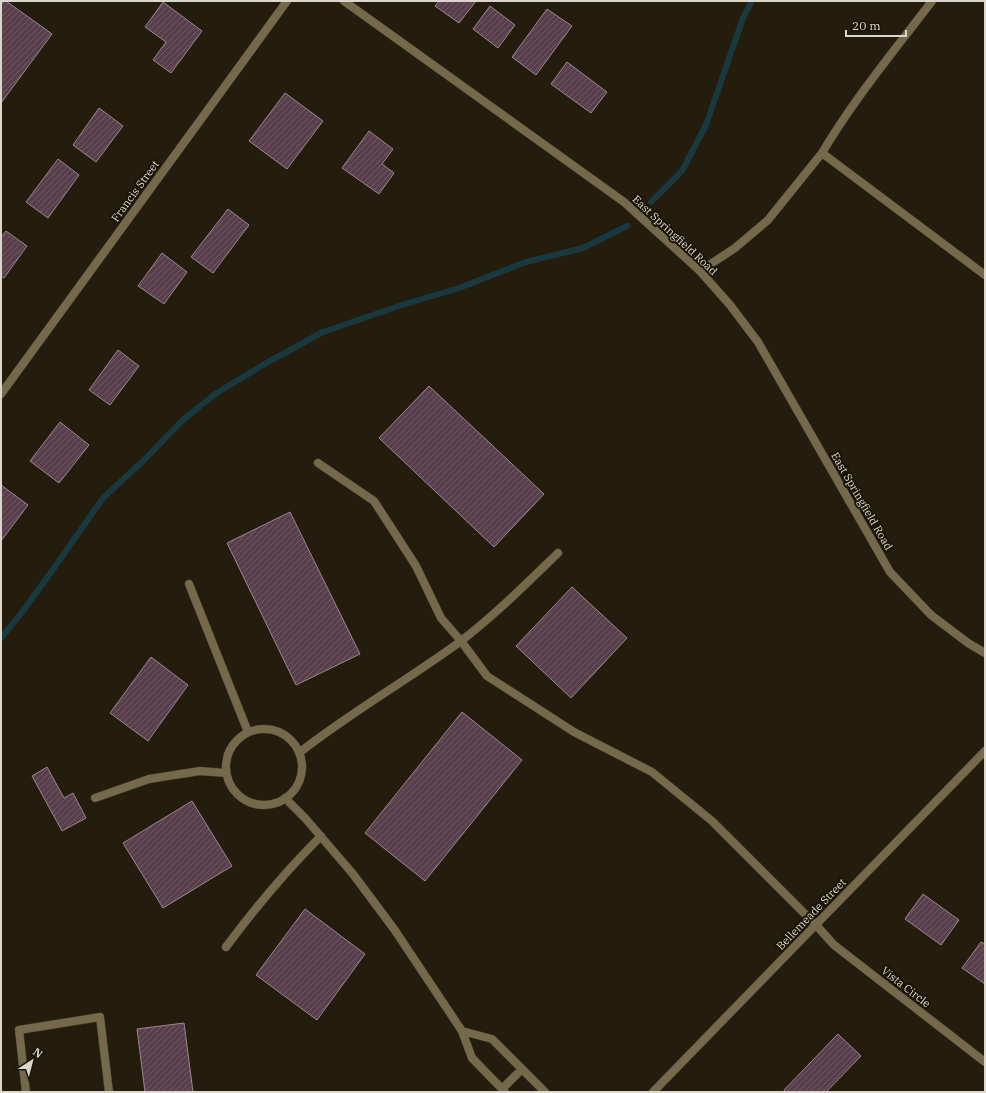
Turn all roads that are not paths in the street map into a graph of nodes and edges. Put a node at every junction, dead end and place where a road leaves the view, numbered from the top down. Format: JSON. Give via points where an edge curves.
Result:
{"nodes":[{"id":1,"x":287,"y":1,"type":"edge"},
{"id":2,"x":344,"y":1,"type":"edge"},
{"id":3,"x":932,"y":1,"type":"edge"},
{"id":4,"x":822,"y":153,"type":"junction"},
{"id":5,"x":700,"y":271,"type":"junction"},
{"id":6,"x":985,"y":275,"type":"edge"},
{"id":7,"x":1,"y":394,"type":"edge"},
{"id":8,"x":318,"y":463,"type":"dead end"},
{"id":9,"x":558,"y":553,"type":"dead end"},
{"id":10,"x":189,"y":584,"type":"dead end"},
{"id":11,"x":461,"y":641,"type":"junction"},
{"id":12,"x":985,"y":652,"type":"edge"},
{"id":13,"x":248,"y":732,"type":"junction"},
{"id":14,"x":985,"y":751,"type":"edge"},
{"id":15,"x":299,"y":754,"type":"junction"},
{"id":16,"x":226,"y":773,"type":"junction"},
{"id":17,"x":95,"y":798,"type":"dead end"},
{"id":18,"x":285,"y":798,"type":"junction"},
{"id":19,"x":321,"y":836,"type":"junction"},
{"id":20,"x":816,"y":925,"type":"junction"},
{"id":21,"x":226,"y":947,"type":"dead end"},
{"id":22,"x":462,"y":1031,"type":"junction"},
{"id":23,"x":985,"y":1062,"type":"edge"},
{"id":24,"x":522,"y":1069,"type":"junction"},
{"id":25,"x":503,"y":1091,"type":"edge"},
{"id":26,"x":26,"y":1092,"type":"edge"},
{"id":27,"x":109,"y":1092,"type":"edge"},
{"id":28,"x":545,"y":1092,"type":"edge"},
{"id":29,"x":653,"y":1092,"type":"edge"}],
"edges":[{"from":1,"to":7,"type":"street","name":"Francis Street"},
{"from":2,"to":5,"type":"street","name":"East Springfield Road","via":[[624,202]]},
{"from":3,"to":4,"type":"street","via":[[862,93]]},
{"from":4,"to":5,"type":"street","via":[[768,220],[735,248]]},
{"from":4,"to":6,"type":"street"},
{"from":5,"to":12,"type":"street","name":"East Springfield Road","via":[[758,342],[890,572],[931,615],[968,643]]},
{"from":8,"to":11,"type":"street","name":"Vista Circle","via":[[374,501],[416,566],[441,618]]},
{"from":9,"to":11,"type":"street","via":[[491,617]]},
{"from":10,"to":13,"type":"street"},
{"from":11,"to":15,"type":"street","via":[[327,732]]},
{"from":11,"to":20,"type":"street","name":"Vista Circle","via":[[487,676],[574,732],[652,772],[712,821]]},
{"from":13,"to":15,"type":"street","via":[[259,729],[284,734]]},
{"from":13,"to":16,"type":"street","via":[[237,739],[230,749]]},
{"from":14,"to":20,"type":"street","name":"Bellemeade Street"},
{"from":15,"to":18,"type":"street","via":[[302,766],[300,778]]},
{"from":16,"to":17,"type":"street","via":[[200,771],[149,780]]},
{"from":16,"to":18,"type":"street","via":[[231,785],[249,802],[274,803]]},
{"from":18,"to":19,"type":"street"},
{"from":19,"to":21,"type":"street","via":[[256,907]]},
{"from":19,"to":22,"type":"street","via":[[394,929]]},
{"from":20,"to":23,"type":"street","name":"Vista Circle","via":[[834,945]]},
{"from":20,"to":29,"type":"street","name":"Bellemeade Street"},
{"from":22,"to":24,"type":"street","via":[[492,1039]]},
{"from":22,"to":25,"type":"street","via":[[472,1058]]},
{"from":24,"to":25,"type":"street"},
{"from":24,"to":28,"type":"street"},
{"from":26,"to":27,"type":"street","via":[[19,1030],[100,1017]]}]}
